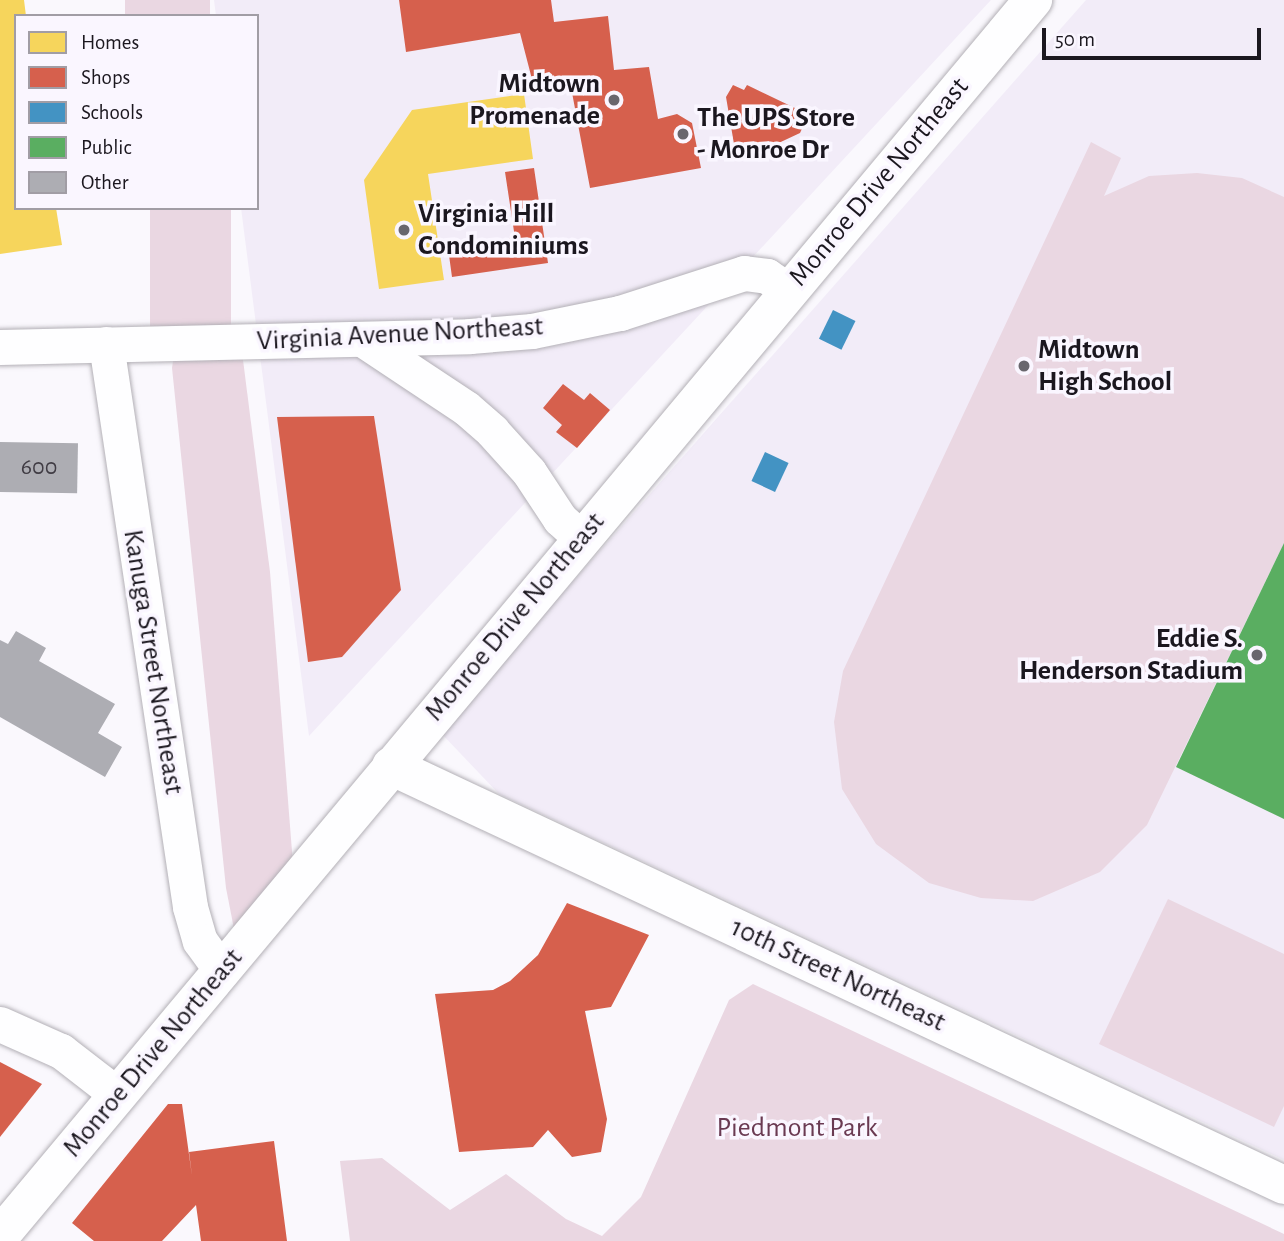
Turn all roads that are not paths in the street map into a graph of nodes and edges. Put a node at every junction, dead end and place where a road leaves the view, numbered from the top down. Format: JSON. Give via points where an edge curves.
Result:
{"nodes":[{"id":1,"x":1033,"y":0,"type":"edge"},
{"id":2,"x":788,"y":290,"type":"junction"},
{"id":3,"x":362,"y":339,"type":"junction"},
{"id":4,"x":106,"y":344,"type":"junction"},
{"id":5,"x":0,"y":347,"type":"edge"},
{"id":6,"x":581,"y":538,"type":"junction"},
{"id":7,"x":391,"y":765,"type":"junction"},
{"id":8,"x":222,"y":971,"type":"junction"},
{"id":9,"x":0,"y":1024,"type":"edge"},
{"id":10,"x":118,"y":1095,"type":"junction"},
{"id":11,"x":1284,"y":1185,"type":"edge"},
{"id":12,"x":0,"y":1236,"type":"edge"}],
"edges":[{"from":1,"to":2,"type":"main road","name":"Monroe Drive Northeast"},
{"from":2,"to":3,"type":"street","name":"Virginia Avenue Northeast","via":[[767,276],[744,273],[620,313],[532,331]]},
{"from":2,"to":6,"type":"main road","name":"Monroe Drive Northeast"},
{"from":3,"to":4,"type":"street","name":"Virginia Avenue Northeast"},
{"from":3,"to":6,"type":"street","via":[[484,423],[529,472],[560,519]]},
{"from":4,"to":5,"type":"street","name":"Virginia Avenue Northeast"},
{"from":4,"to":8,"type":"street","name":"Kanuga Street Northeast","via":[[190,908],[200,941]]},
{"from":6,"to":7,"type":"main road","name":"Monroe Drive Northeast"},
{"from":7,"to":8,"type":"main road","name":"Monroe Drive Northeast"},
{"from":7,"to":11,"type":"main road","name":"10th Street Northeast"},
{"from":8,"to":10,"type":"main road","name":"Monroe Drive Northeast"},
{"from":9,"to":10,"type":"street","via":[[61,1051]]},
{"from":10,"to":12,"type":"main road","name":"Monroe Drive Northeast"}]}
